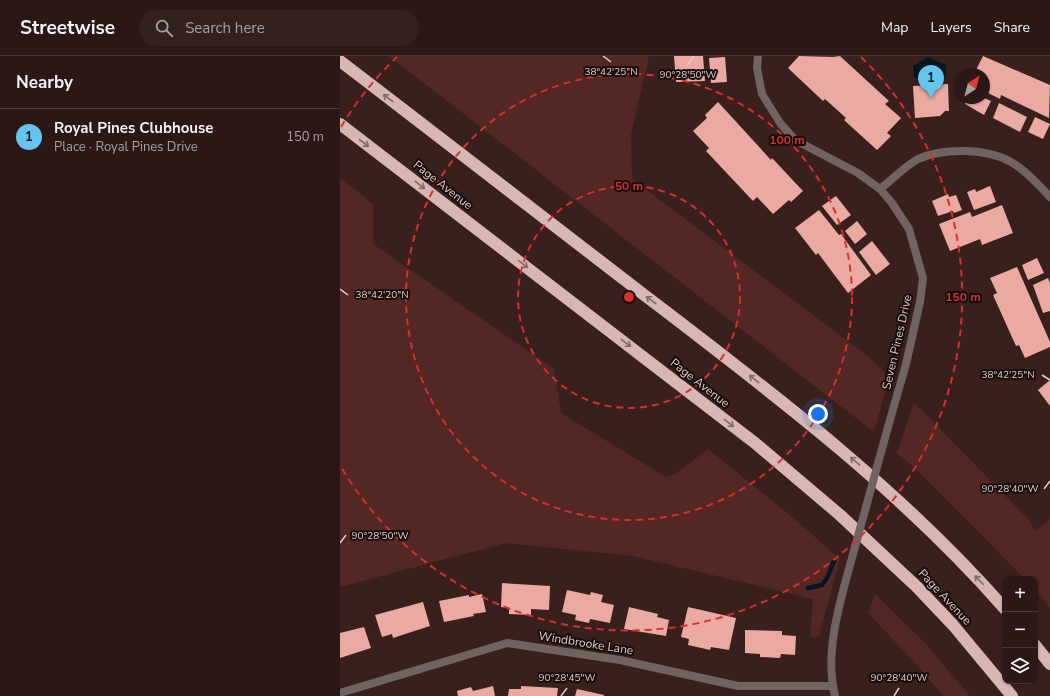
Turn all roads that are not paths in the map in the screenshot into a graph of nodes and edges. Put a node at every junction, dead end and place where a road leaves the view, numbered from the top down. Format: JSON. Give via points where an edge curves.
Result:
{"nodes":[{"id":1,"x":758,"y":56,"type":"edge"},
{"id":2,"x":340,"y":61,"type":"edge"},
{"id":3,"x":340,"y":124,"type":"edge"},
{"id":4,"x":880,"y":189,"type":"junction"},
{"id":5,"x":1050,"y":198,"type":"edge"},
{"id":6,"x":1002,"y":606,"type":"edge"},
{"id":7,"x":1037,"y":648,"type":"edge"},
{"id":8,"x":1050,"y":664,"type":"edge"},
{"id":9,"x":833,"y":686,"type":"junction"},
{"id":10,"x":340,"y":693,"type":"edge"},
{"id":11,"x":836,"y":696,"type":"edge"},
{"id":12,"x":1012,"y":696,"type":"edge"}],
"edges":[{"from":1,"to":4,"type":"street","name":"Seven Pines Drive","via":[[757,68],[762,94],[780,123],[795,140],[861,175]]},
{"from":6,"to":2,"type":"highway","one_way":true,"via":[[947,547],[861,466],[724,356]]},
{"from":3,"to":12,"type":"highway","name":"Page Avenue","one_way":true,"via":[[749,439],[840,515],[917,587]]},
{"from":4,"to":5,"type":"street","via":[[918,160],[941,151],[968,151],[997,154],[1017,165],[1031,176]]},
{"from":4,"to":9,"type":"street","name":"Seven Pines Drive","bridge":true,"via":[[909,229],[923,278],[915,325],[837,614],[831,651]]},
{"from":7,"to":8,"type":"highway"},
{"from":9,"to":10,"type":"street","name":"Windbrooke Lane","via":[[738,686],[620,660],[507,643]]},
{"from":9,"to":11,"type":"street","name":"Seven Pines Drive"}]}
